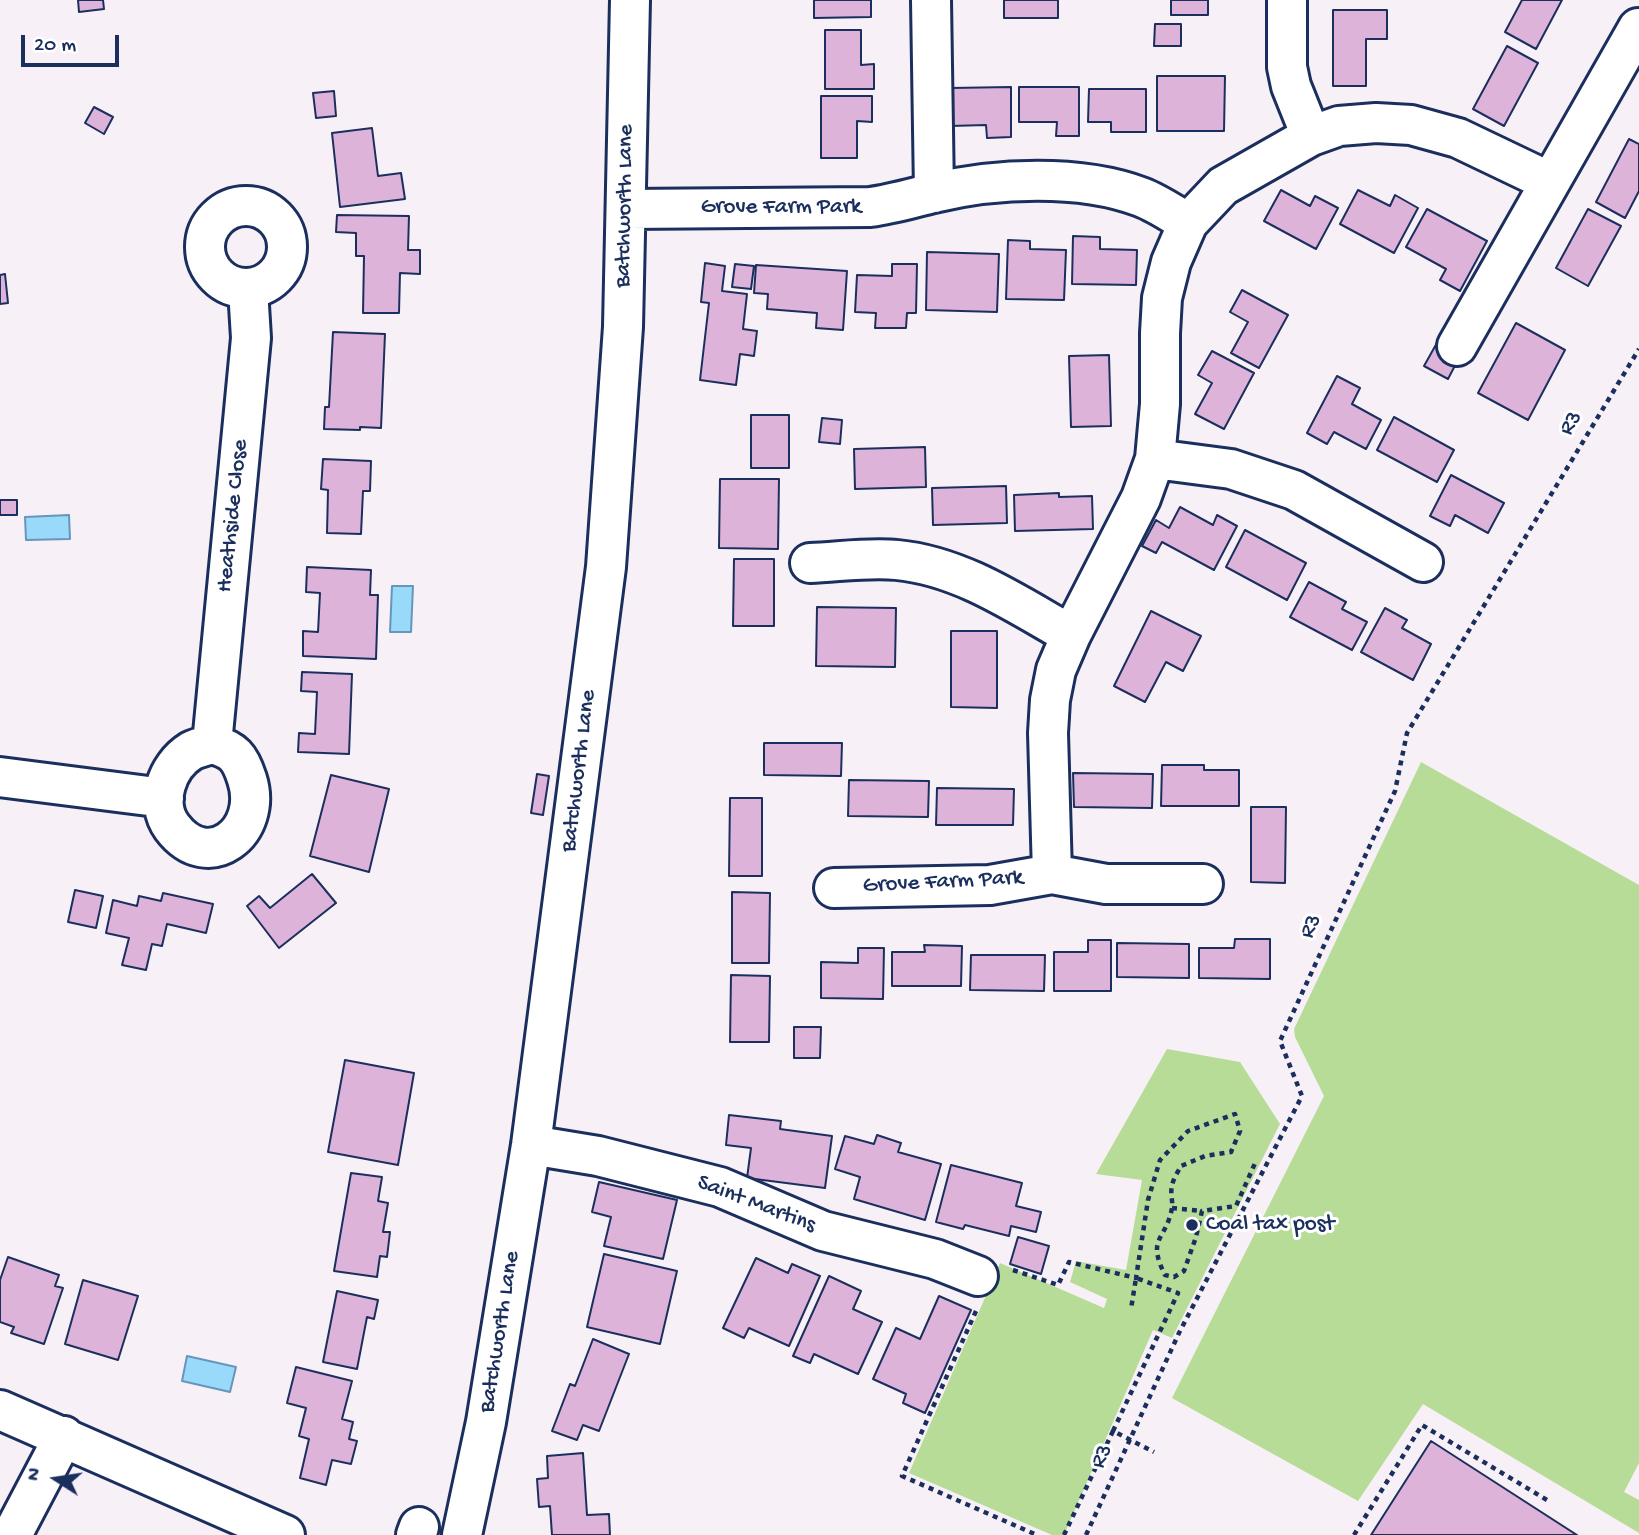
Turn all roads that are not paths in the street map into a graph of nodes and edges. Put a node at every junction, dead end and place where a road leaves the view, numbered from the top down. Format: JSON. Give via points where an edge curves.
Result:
{"nodes":[{"id":1,"x":631,"y":0,"type":"edge"},
{"id":2,"x":931,"y":0,"type":"edge"},
{"id":3,"x":1287,"y":0,"type":"edge"},
{"id":4,"x":1638,"y":28,"type":"edge"},
{"id":5,"x":1311,"y":136,"type":"junction"},
{"id":6,"x":1550,"y":182,"type":"junction"},
{"id":7,"x":934,"y":193,"type":"junction"},
{"id":8,"x":627,"y":209,"type":"junction"},
{"id":9,"x":1188,"y":223,"type":"junction"},
{"id":10,"x":248,"y":289,"type":"dead end"},
{"id":11,"x":1457,"y":346,"type":"dead end"},
{"id":12,"x":1155,"y":459,"type":"junction"},
{"id":13,"x":1423,"y":562,"type":"dead end"},
{"id":14,"x":810,"y":563,"type":"dead end"},
{"id":15,"x":1071,"y":635,"type":"junction"},
{"id":16,"x":212,"y":744,"type":"junction"},
{"id":17,"x":0,"y":777,"type":"edge"},
{"id":18,"x":164,"y":798,"type":"junction"},
{"id":19,"x":1052,"y":874,"type":"junction"},
{"id":20,"x":1203,"y":884,"type":"dead end"},
{"id":21,"x":834,"y":888,"type":"dead end"},
{"id":22,"x":531,"y":1145,"type":"junction"},
{"id":23,"x":989,"y":1282,"type":"road end"},
{"id":24,"x":0,"y":1410,"type":"edge"},
{"id":25,"x":64,"y":1436,"type":"junction"},
{"id":26,"x":12,"y":1535,"type":"edge"},
{"id":27,"x":285,"y":1535,"type":"edge"},
{"id":28,"x":462,"y":1535,"type":"edge"}],
"edges":[{"from":1,"to":8,"type":"street","name":"Batchworth Lane"},
{"from":2,"to":7,"type":"street"},
{"from":3,"to":5,"type":"street","via":[[1287,67]]},
{"from":4,"to":6,"type":"street"},
{"from":5,"to":6,"type":"street","name":"Grove Farm Park","via":[[1339,125],[1411,125],[1458,138]]},
{"from":5,"to":9,"type":"street","name":"Grove Farm Park","via":[[1223,186]]},
{"from":6,"to":11,"type":"street"},
{"from":7,"to":8,"type":"street","name":"Grove Farm Park","via":[[870,207]]},
{"from":7,"to":9,"type":"street","name":"Grove Farm Park","via":[[991,184],[1076,182],[1144,198]]},
{"from":8,"to":22,"type":"street","name":"Batchworth Lane","via":[[606,567]]},
{"from":9,"to":12,"type":"street","name":"Grove Farm Park","via":[[1162,298]]},
{"from":10,"to":16,"type":"street","name":"Heathside Close","via":[[251,338]]},
{"from":12,"to":13,"type":"street","via":[[1221,467],[1294,490]]},
{"from":12,"to":15,"type":"street","name":"Grove Farm Park","via":[[1141,498]]},
{"from":14,"to":15,"type":"street","via":[[896,560],[954,572]]},
{"from":15,"to":19,"type":"street","name":"Grove Farm Park","via":[[1056,670],[1050,700]]},
{"from":16,"to":18,"type":"street","via":[[192,751],[177,764],[166,781]]},
{"from":16,"to":18,"type":"street","via":[[230,749],[243,766],[251,792],[248,818],[239,834],[223,845],[205,848],[188,842],[165,814]]},
{"from":17,"to":18,"type":"street"},
{"from":19,"to":20,"type":"street","name":"Grove Farm Park","via":[[1105,884]]},
{"from":19,"to":21,"type":"street","name":"Grove Farm Park","via":[[990,885]]},
{"from":22,"to":23,"type":"street","name":"Saint Martins","via":[[598,1156],[720,1187],[823,1231],[935,1259]]},
{"from":22,"to":28,"type":"street","name":"Batchworth Lane","via":[[486,1422]]},
{"from":24,"to":25,"type":"street"},
{"from":25,"to":26,"type":"street"},
{"from":25,"to":27,"type":"street"}]}
